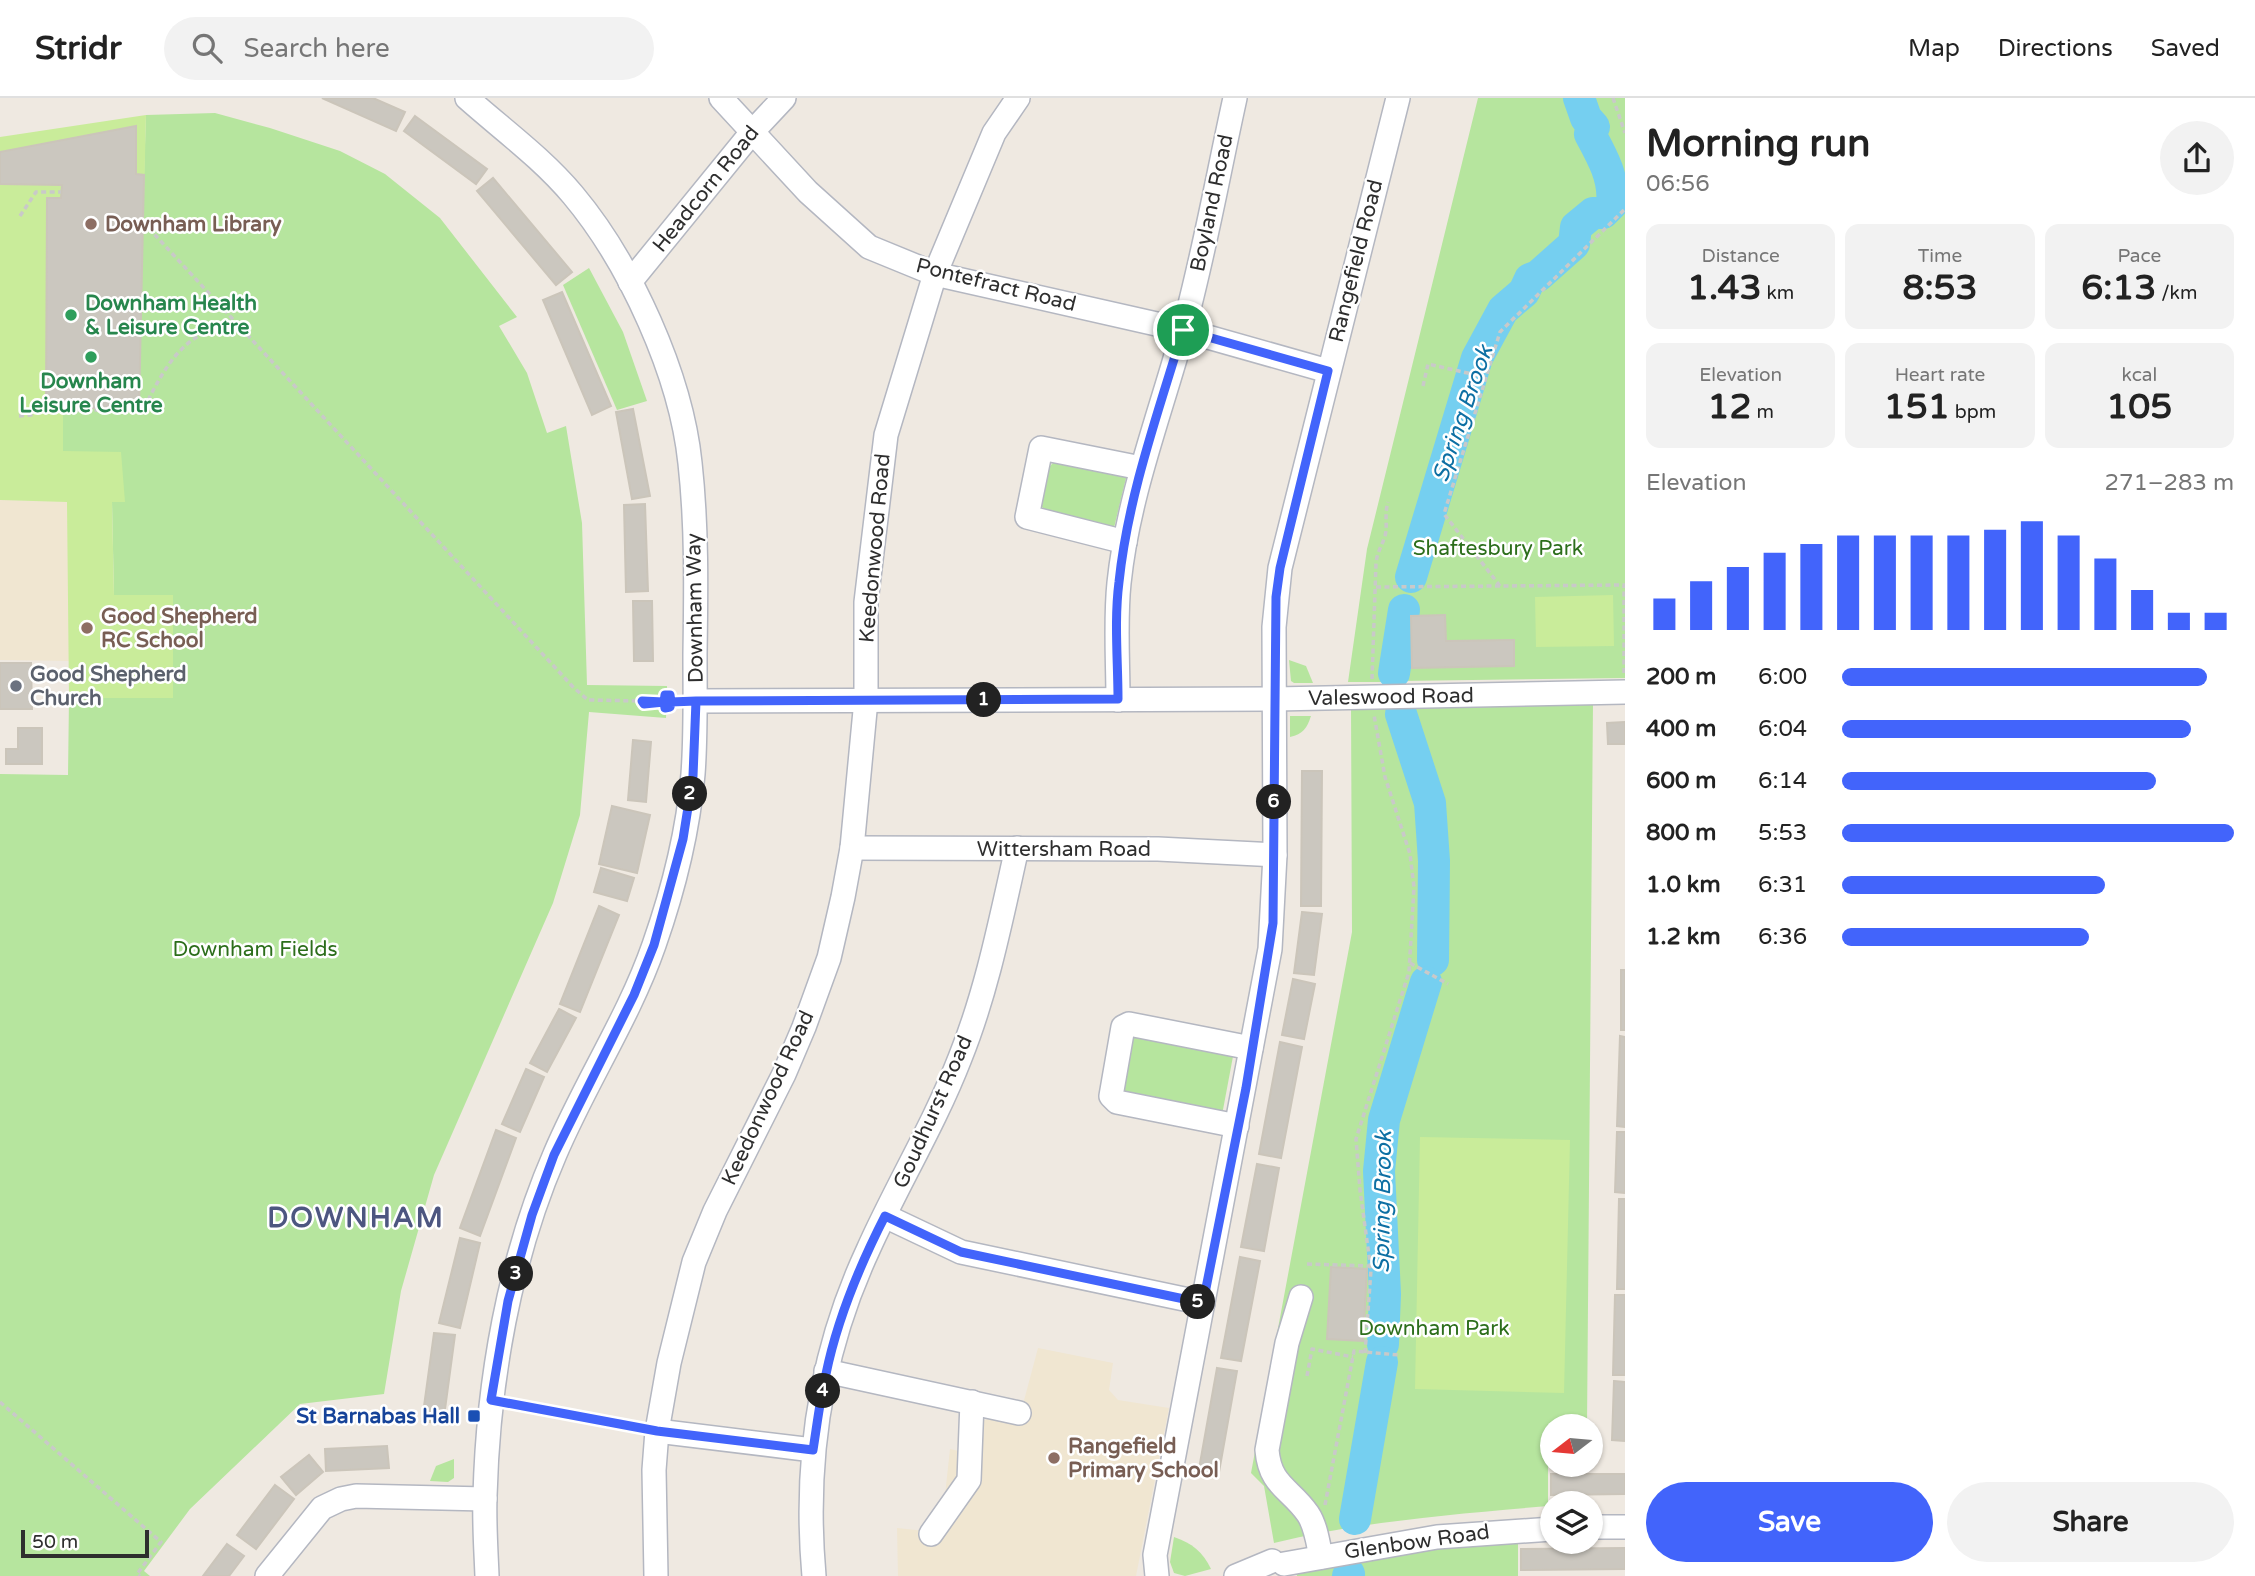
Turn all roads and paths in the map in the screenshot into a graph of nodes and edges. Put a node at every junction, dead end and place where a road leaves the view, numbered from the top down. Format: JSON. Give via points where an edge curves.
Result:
{"nodes":[{"id":1,"x":467,"y":98,"type":"edge"},
{"id":2,"x":721,"y":98,"type":"edge"},
{"id":3,"x":784,"y":98,"type":"edge"},
{"id":4,"x":1018,"y":98,"type":"edge"},
{"id":5,"x":1235,"y":98,"type":"edge"},
{"id":6,"x":1398,"y":98,"type":"edge"},
{"id":7,"x":1613,"y":98,"type":"edge"},
{"id":8,"x":753,"y":131,"type":"junction"},
{"id":9,"x":1625,"y":133,"type":"edge"},
{"id":10,"x":61,"y":192,"type":"dead end"},
{"id":11,"x":1625,"y":209,"type":"edge"},
{"id":12,"x":20,"y":216,"type":"dead end"},
{"id":13,"x":143,"y":222,"type":"dead end"},
{"id":14,"x":935,"y":274,"type":"junction"},
{"id":15,"x":630,"y":282,"type":"junction"},
{"id":16,"x":238,"y":327,"type":"junction"},
{"id":17,"x":1183,"y":330,"type":"junction"},
{"id":18,"x":1328,"y":371,"type":"junction"},
{"id":19,"x":1484,"y":377,"type":"junction"},
{"id":20,"x":1423,"y":386,"type":"dead end"},
{"id":21,"x":19,"y":416,"type":"dead end"},
{"id":22,"x":1141,"y":468,"type":"junction"},
{"id":23,"x":1388,"y":502,"type":"dead end"},
{"id":24,"x":1125,"y":542,"type":"junction"},
{"id":25,"x":1625,"y":585,"type":"edge"},
{"id":26,"x":1500,"y":586,"type":"junction"},
{"id":27,"x":1376,"y":587,"type":"junction"},
{"id":28,"x":1625,"y":692,"type":"edge"},
{"id":29,"x":1372,"y":698,"type":"junction"},
{"id":30,"x":1118,"y":699,"type":"junction"},
{"id":31,"x":1275,"y":699,"type":"junction"},
{"id":32,"x":866,"y":700,"type":"junction"},
{"id":33,"x":696,"y":701,"type":"junction"},
{"id":34,"x":852,"y":848,"type":"junction"},
{"id":35,"x":1017,"y":848,"type":"junction"},
{"id":36,"x":1275,"y":855,"type":"junction"},
{"id":37,"x":1410,"y":963,"type":"junction"},
{"id":38,"x":1448,"y":984,"type":"dead end"},
{"id":39,"x":1251,"y":1048,"type":"junction"},
{"id":40,"x":1237,"y":1126,"type":"junction"},
{"id":41,"x":885,"y":1216,"type":"junction"},
{"id":42,"x":1307,"y":1264,"type":"dead end"},
{"id":43,"x":1370,"y":1266,"type":"junction"},
{"id":44,"x":1301,"y":1297,"type":"dead end"},
{"id":45,"x":1203,"y":1303,"type":"junction"},
{"id":46,"x":1365,"y":1353,"type":"junction"},
{"id":47,"x":1396,"y":1355,"type":"dead end"},
{"id":48,"x":1353,"y":1357,"type":"junction"},
{"id":49,"x":826,"y":1371,"type":"junction"},
{"id":50,"x":1307,"y":1376,"type":"dead end"},
{"id":51,"x":491,"y":1400,"type":"junction"},
{"id":52,"x":0,"y":1402,"type":"edge"},
{"id":53,"x":972,"y":1402,"type":"junction"},
{"id":54,"x":1019,"y":1413,"type":"dead end"},
{"id":55,"x":657,"y":1431,"type":"junction"},
{"id":56,"x":1330,"y":1438,"type":"dead end"},
{"id":57,"x":1338,"y":1440,"type":"junction"},
{"id":58,"x":813,"y":1450,"type":"junction"},
{"id":59,"x":1321,"y":1481,"type":"dead end"},
{"id":60,"x":1329,"y":1482,"type":"junction"},
{"id":61,"x":485,"y":1499,"type":"junction"},
{"id":62,"x":1325,"y":1506,"type":"dead end"},
{"id":63,"x":1603,"y":1527,"type":"edge"},
{"id":64,"x":1625,"y":1527,"type":"edge"},
{"id":65,"x":1540,"y":1530,"type":"edge"},
{"id":66,"x":931,"y":1534,"type":"dead end"},
{"id":67,"x":1321,"y":1557,"type":"junction"},
{"id":68,"x":140,"y":1576,"type":"edge"},
{"id":69,"x":267,"y":1576,"type":"edge"},
{"id":70,"x":487,"y":1576,"type":"edge"},
{"id":71,"x":656,"y":1576,"type":"edge"},
{"id":72,"x":814,"y":1576,"type":"edge"},
{"id":73,"x":1157,"y":1576,"type":"edge"},
{"id":74,"x":1236,"y":1576,"type":"edge"}],
"edges":[{"from":1,"to":15,"type":"street","name":"Downham Way","via":[[575,198]]},
{"from":2,"to":8,"type":"street","name":"Pontefract Road"},
{"from":3,"to":8,"type":"street","name":"Headcorn Road"},
{"from":4,"to":14,"type":"street","name":"Keedonwood Road","via":[[994,133]]},
{"from":5,"to":17,"type":"street","name":"Boyland Road"},
{"from":6,"to":18,"type":"street","name":"Rangefield Road"},
{"from":7,"to":9,"type":"path"},
{"from":8,"to":14,"type":"street","name":"Pontefract Road","via":[[808,192],[869,247]]},
{"from":8,"to":15,"type":"street","name":"Headcorn Road"},
{"from":10,"to":12,"type":"path","via":[[36,192]]},
{"from":11,"to":19,"type":"path","via":[[1500,332]]},
{"from":13,"to":16,"type":"path"},
{"from":14,"to":17,"type":"street","name":"Pontefract Road"},
{"from":14,"to":32,"type":"street","name":"Keedonwood Road","via":[[886,435],[866,602]]},
{"from":15,"to":33,"type":"street","name":"Downham Way","via":[[667,364],[690,462]]},
{"from":16,"to":21,"type":"path","via":[[201,332],[173,358],[143,410],[43,410]]},
{"from":16,"to":33,"type":"path","via":[[574,688],[588,699],[664,702],[665,708],[671,702]]},
{"from":17,"to":18,"type":"street","name":"Pontefract Road"},
{"from":17,"to":22,"type":"street","name":"Boyland Road"},
{"from":18,"to":31,"type":"street","name":"Rangefield Road","via":[[1280,568],[1274,627]]},
{"from":19,"to":20,"type":"path","via":[[1428,364]]},
{"from":19,"to":26,"type":"path","via":[[1444,514]]},
{"from":22,"to":24,"type":"street","name":"Boyland Road"},
{"from":22,"to":24,"type":"street","via":[[1041,448],[1027,517]]},
{"from":23,"to":27,"type":"path","via":[[1385,536],[1377,550]]},
{"from":24,"to":30,"type":"street","name":"Boyland Road","via":[[1118,584]]},
{"from":25,"to":26,"type":"path"},
{"from":25,"to":28,"type":"path"},
{"from":26,"to":27,"type":"path"},
{"from":27,"to":29,"type":"path"},
{"from":28,"to":29,"type":"street","name":"Valeswood Road"},
{"from":29,"to":31,"type":"street","name":"Valeswood Road"},
{"from":29,"to":37,"type":"path","via":[[1381,760],[1413,870]]},
{"from":30,"to":31,"type":"street","name":"Valeswood Road"},
{"from":30,"to":32,"type":"street","name":"Valeswood Road"},
{"from":31,"to":36,"type":"street","name":"Rangefield Road"},
{"from":32,"to":33,"type":"street","name":"Valeswood Road"},
{"from":32,"to":34,"type":"street","name":"Keedonwood Road"},
{"from":33,"to":51,"type":"street","name":"Downham Way","via":[[693,776],[683,839],[654,945],[554,1155],[532,1215],[508,1301]]},
{"from":34,"to":35,"type":"street","name":"Wittersham Road"},
{"from":34,"to":55,"type":"street","name":"Keedonwood Road","via":[[829,958],[804,1027],[694,1262]]},
{"from":35,"to":36,"type":"street","name":"Wittersham Road"},
{"from":35,"to":41,"type":"street","name":"Goudhurst Road","via":[[992,957],[960,1059]]},
{"from":36,"to":39,"type":"street","name":"Rangefield Road","via":[[1270,949]]},
{"from":37,"to":38,"type":"path"},
{"from":37,"to":43,"type":"path","via":[[1356,1139]]},
{"from":39,"to":40,"type":"street","name":"Rangefield Road"},
{"from":39,"to":40,"type":"street","via":[[1129,1024],[1123,1027],[1111,1096],[1117,1102]]},
{"from":40,"to":45,"type":"street","name":"Rangefield Road"},
{"from":41,"to":45,"type":"street","via":[[961,1252]]},
{"from":41,"to":49,"type":"street","name":"Goudhurst Road","via":[[867,1250]]},
{"from":42,"to":43,"type":"path"},
{"from":43,"to":46,"type":"path"},
{"from":44,"to":67,"type":"street","via":[[1287,1343],[1267,1450],[1275,1480],[1309,1516]]},
{"from":45,"to":73,"type":"street","name":"Rangefield Road","via":[[1155,1555]]},
{"from":46,"to":47,"type":"path"},
{"from":46,"to":48,"type":"path","via":[[1354,1351]]},
{"from":48,"to":50,"type":"path","via":[[1312,1349]]},
{"from":48,"to":57,"type":"path"},
{"from":49,"to":53,"type":"street"},
{"from":49,"to":58,"type":"street","name":"Goudhurst Road"},
{"from":51,"to":55,"type":"path"},
{"from":51,"to":61,"type":"street","name":"Downham Way"},
{"from":52,"to":68,"type":"path","via":[[161,1542],[137,1574]]},
{"from":53,"to":54,"type":"street"},
{"from":53,"to":66,"type":"street","via":[[969,1480]]},
{"from":55,"to":58,"type":"street"},
{"from":55,"to":71,"type":"street","name":"Keedonwood Road"},
{"from":56,"to":57,"type":"path"},
{"from":57,"to":60,"type":"path"},
{"from":58,"to":72,"type":"street","name":"Goudhurst Road","via":[[810,1532]]},
{"from":59,"to":60,"type":"path"},
{"from":60,"to":62,"type":"path"},
{"from":61,"to":69,"type":"street","via":[[341,1499],[322,1508]]},
{"from":61,"to":70,"type":"street","name":"Downham Way"},
{"from":63,"to":64,"type":"street"},
{"from":65,"to":67,"type":"street","name":"Glenbow Road","via":[[1437,1537]]},
{"from":67,"to":74,"type":"street","name":"Glenbow Road","via":[[1278,1563]]}]}
